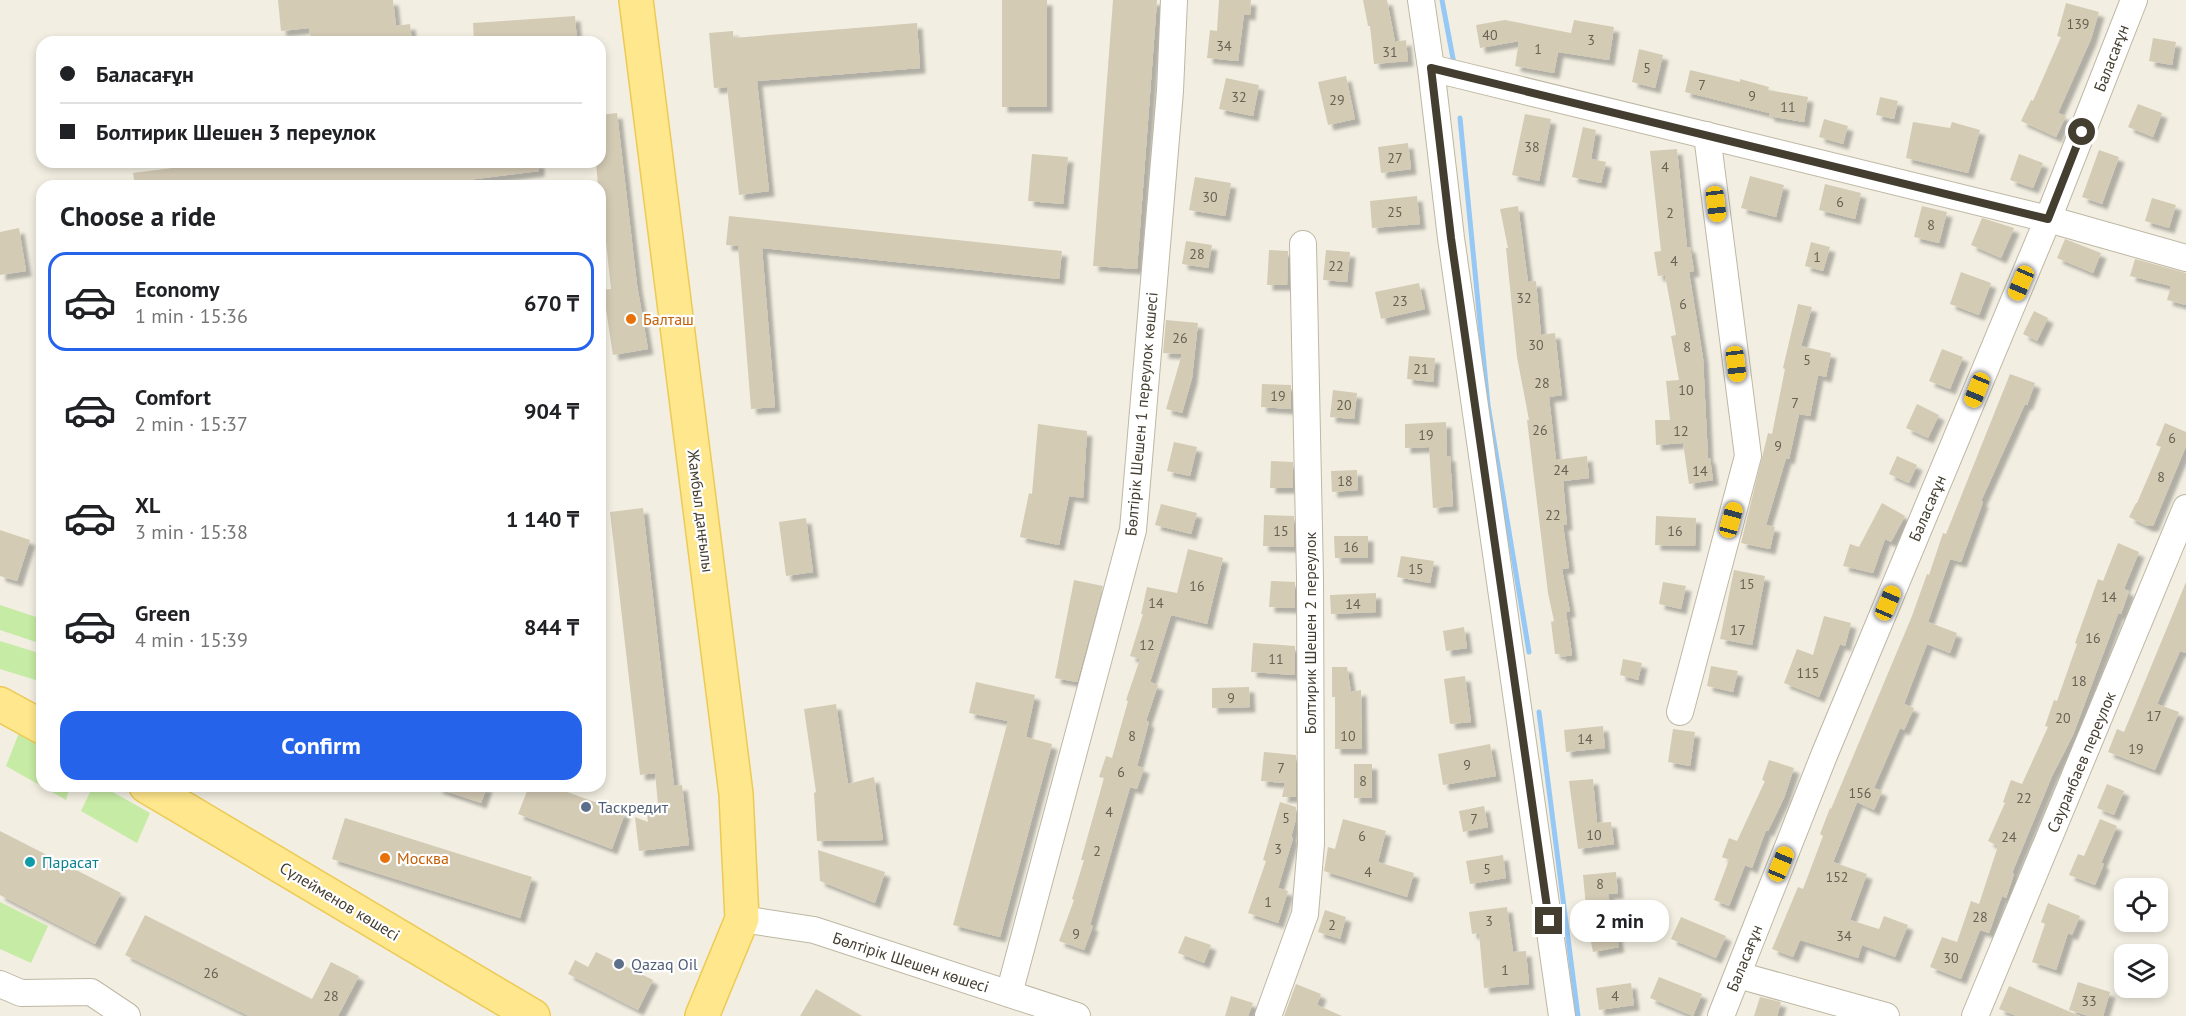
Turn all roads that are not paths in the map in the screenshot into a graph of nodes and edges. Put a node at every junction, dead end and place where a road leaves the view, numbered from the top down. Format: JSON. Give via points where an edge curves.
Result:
{"nodes":[{"id":1,"x":636,"y":0,"type":"edge"},
{"id":2,"x":1174,"y":0,"type":"edge"},
{"id":3,"x":1421,"y":0,"type":"edge"},
{"id":4,"x":2134,"y":0,"type":"edge"},
{"id":5,"x":1431,"y":68,"type":"junction"},
{"id":6,"x":1707,"y":135,"type":"junction"},
{"id":7,"x":2048,"y":219,"type":"junction"},
{"id":8,"x":1303,"y":244,"type":"dead end"},
{"id":9,"x":2186,"y":258,"type":"edge"},
{"id":10,"x":2186,"y":508,"type":"edge"},
{"id":11,"x":0,"y":704,"type":"edge"},
{"id":12,"x":1680,"y":712,"type":"dead end"},
{"id":13,"x":36,"y":724,"type":"edge"},
{"id":14,"x":156,"y":792,"type":"edge"},
{"id":15,"x":742,"y":919,"type":"junction"},
{"id":16,"x":1738,"y":975,"type":"junction"},
{"id":17,"x":0,"y":984,"type":"edge"},
{"id":18,"x":1009,"y":994,"type":"junction"},
{"id":19,"x":127,"y":1016,"type":"edge"},
{"id":20,"x":533,"y":1016,"type":"edge"},
{"id":21,"x":702,"y":1016,"type":"edge"},
{"id":22,"x":1077,"y":1016,"type":"edge"},
{"id":23,"x":1268,"y":1016,"type":"edge"},
{"id":24,"x":1562,"y":1016,"type":"edge"},
{"id":25,"x":1721,"y":1016,"type":"edge"},
{"id":26,"x":1886,"y":1016,"type":"edge"},
{"id":27,"x":1975,"y":1016,"type":"edge"}],
"edges":[{"from":1,"to":15,"type":"main road","name":"Жамбыл даңғылы","via":[[736,794]]},
{"from":2,"to":18,"type":"street","name":"Бөлтірік Шешен 1 переулок көшесі","via":[[1170,91],[1133,530]]},
{"from":3,"to":5,"type":"street"},
{"from":4,"to":7,"type":"street","name":"Баласағұн"},
{"from":5,"to":6,"type":"street"},
{"from":5,"to":24,"type":"street","via":[[1451,238]]},
{"from":6,"to":7,"type":"street"},
{"from":6,"to":12,"type":"street","via":[[1748,456]]},
{"from":7,"to":9,"type":"street"},
{"from":7,"to":16,"type":"street","name":"Баласағұн","via":[[1825,753]]},
{"from":8,"to":23,"type":"street","name":"Болтирик Шешен 2 переулок","via":[[1311,844],[1305,914]]},
{"from":10,"to":27,"type":"street","name":"Сауранбаев переулок"},
{"from":11,"to":13,"type":"main road"},
{"from":14,"to":20,"type":"main road","name":"Сүлейменов көшесі"},
{"from":15,"to":18,"type":"street","name":"Бөлтірік Шешен көшесі","via":[[814,930]]},
{"from":15,"to":21,"type":"main road","name":"Жамбыл даңғылы"},
{"from":16,"to":25,"type":"street","name":"Баласағұн"},
{"from":16,"to":26,"type":"street"},
{"from":17,"to":19,"type":"street","via":[[21,993],[91,992]]},
{"from":18,"to":22,"type":"street","name":"Бөлтірік Шешен көшесі"}]}
